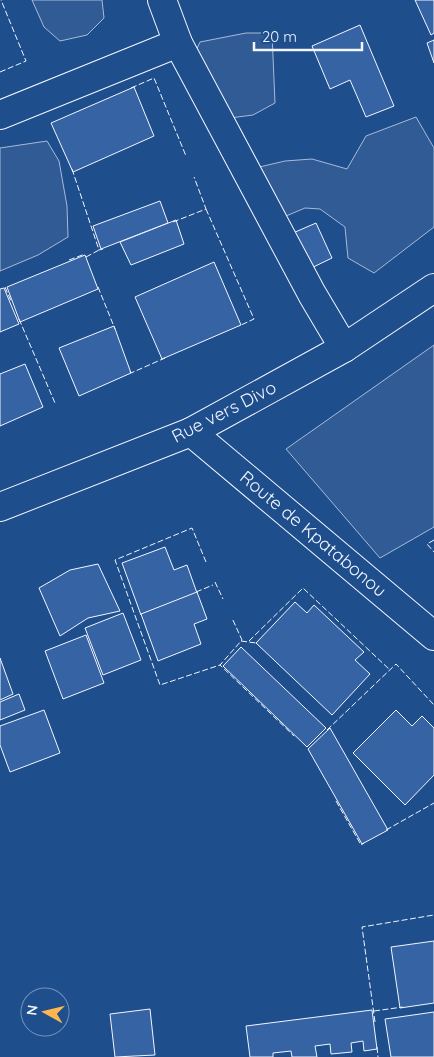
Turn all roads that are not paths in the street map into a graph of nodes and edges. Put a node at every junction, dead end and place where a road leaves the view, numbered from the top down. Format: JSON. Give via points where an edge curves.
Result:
{"nodes":[{"id":1,"x":162,"y":0,"type":"edge"},
{"id":2,"x":178,"y":43,"type":"junction"},
{"id":3,"x":0,"y":115,"type":"edge"},
{"id":4,"x":434,"y":288,"type":"edge"},
{"id":5,"x":344,"y":348,"type":"junction"},
{"id":6,"x":190,"y":432,"type":"junction"},
{"id":7,"x":0,"y":507,"type":"edge"},
{"id":8,"x":434,"y":636,"type":"edge"}],
"edges":[{"from":1,"to":2,"type":"street"},
{"from":2,"to":3,"type":"street"},
{"from":2,"to":5,"type":"street"},
{"from":4,"to":5,"type":"street","name":"Rue vers Divo"},
{"from":5,"to":6,"type":"street","name":"Rue vers Divo"},
{"from":6,"to":7,"type":"street","name":"Rue vers Divo"},
{"from":6,"to":8,"type":"street","name":"Route de Kpatabonou"}]}
